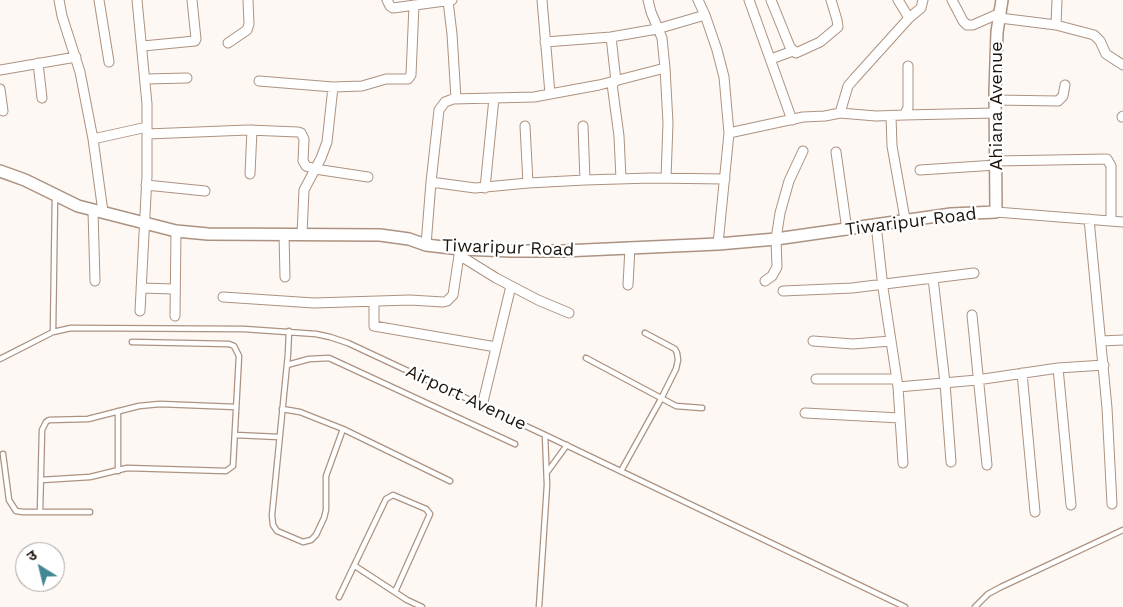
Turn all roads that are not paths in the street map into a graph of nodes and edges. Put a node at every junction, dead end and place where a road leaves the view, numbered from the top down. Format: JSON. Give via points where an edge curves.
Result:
{"nodes":[{"id":1,"x":60,"y":0,"type":"edge"},
{"id":2,"x":99,"y":0,"type":"edge"},
{"id":3,"x":137,"y":0,"type":"edge"},
{"id":4,"x":192,"y":0,"type":"edge"},
{"id":5,"x":248,"y":0,"type":"edge"},
{"id":6,"x":387,"y":0,"type":"edge"},
{"id":7,"x":450,"y":0,"type":"edge"},
{"id":8,"x":542,"y":0,"type":"edge"},
{"id":9,"x":648,"y":0,"type":"edge"},
{"id":10,"x":698,"y":0,"type":"edge"},
{"id":11,"x":750,"y":0,"type":"edge"},
{"id":12,"x":771,"y":0,"type":"edge"},
{"id":13,"x":831,"y":0,"type":"edge"},
{"id":14,"x":898,"y":0,"type":"edge"},
{"id":15,"x":923,"y":0,"type":"edge"},
{"id":16,"x":952,"y":0,"type":"edge"},
{"id":17,"x":1002,"y":0,"type":"edge"},
{"id":18,"x":1057,"y":0,"type":"edge"},
{"id":19,"x":418,"y":3,"type":"edge"},
{"id":20,"x":705,"y":15,"type":"junction"},
{"id":21,"x":1000,"y":15,"type":"junction"},
{"id":22,"x":909,"y":18,"type":"junction"},
{"id":23,"x":1056,"y":25,"type":"junction"},
{"id":24,"x":657,"y":29,"type":"junction"},
{"id":25,"x":611,"y":37,"type":"junction"},
{"id":26,"x":546,"y":42,"type":"junction"},
{"id":27,"x":228,"y":43,"type":"dead end"},
{"id":28,"x":143,"y":46,"type":"junction"},
{"id":29,"x":793,"y":51,"type":"junction"},
{"id":30,"x":76,"y":57,"type":"junction"},
{"id":31,"x":771,"y":59,"type":"junction"},
{"id":32,"x":109,"y":62,"type":"dead end"},
{"id":33,"x":38,"y":64,"type":"junction"},
{"id":34,"x":1123,"y":65,"type":"edge"},
{"id":35,"x":908,"y":66,"type":"dead end"},
{"id":36,"x":664,"y":68,"type":"junction"},
{"id":37,"x":0,"y":70,"type":"edge"},
{"id":38,"x":187,"y":78,"type":"dead end"},
{"id":39,"x":146,"y":79,"type":"junction"},
{"id":40,"x":259,"y":81,"type":"dead end"},
{"id":41,"x":616,"y":81,"type":"junction"},
{"id":42,"x":1066,"y":85,"type":"dead end"},
{"id":43,"x":333,"y":87,"type":"junction"},
{"id":44,"x":0,"y":88,"type":"edge"},
{"id":45,"x":550,"y":94,"type":"junction"},
{"id":46,"x":42,"y":98,"type":"dead end"},
{"id":47,"x":494,"y":98,"type":"junction"},
{"id":48,"x":456,"y":99,"type":"junction"},
{"id":49,"x":995,"y":100,"type":"junction"},
{"id":50,"x":3,"y":112,"type":"dead end"},
{"id":51,"x":840,"y":113,"type":"junction"},
{"id":52,"x":995,"y":113,"type":"junction"},
{"id":53,"x":904,"y":115,"type":"junction"},
{"id":54,"x":891,"y":116,"type":"junction"},
{"id":55,"x":792,"y":120,"type":"junction"},
{"id":56,"x":525,"y":126,"type":"dead end"},
{"id":57,"x":584,"y":126,"type":"dead end"},
{"id":58,"x":252,"y":130,"type":"junction"},
{"id":59,"x":147,"y":131,"type":"junction"},
{"id":60,"x":729,"y":133,"type":"junction"},
{"id":61,"x":93,"y":139,"type":"junction"},
{"id":62,"x":802,"y":151,"type":"dead end"},
{"id":63,"x":836,"y":152,"type":"dead end"},
{"id":64,"x":996,"y":163,"type":"junction"},
{"id":65,"x":315,"y":169,"type":"junction"},
{"id":66,"x":920,"y":170,"type":"dead end"},
{"id":67,"x":0,"y":171,"type":"edge"},
{"id":68,"x":250,"y":174,"type":"dead end"},
{"id":69,"x":368,"y":177,"type":"dead end"},
{"id":70,"x":666,"y":178,"type":"junction"},
{"id":71,"x":621,"y":179,"type":"junction"},
{"id":72,"x":725,"y":179,"type":"junction"},
{"id":73,"x":586,"y":180,"type":"junction"},
{"id":74,"x":431,"y":182,"type":"junction"},
{"id":75,"x":528,"y":183,"type":"junction"},
{"id":76,"x":146,"y":185,"type":"junction"},
{"id":77,"x":485,"y":188,"type":"junction"},
{"id":78,"x":205,"y":190,"type":"dead end"},
{"id":79,"x":55,"y":196,"type":"junction"},
{"id":80,"x":98,"y":211,"type":"junction"},
{"id":81,"x":996,"y":212,"type":"junction"},
{"id":82,"x":1090,"y":219,"type":"junction"},
{"id":83,"x":905,"y":220,"type":"junction"},
{"id":84,"x":1111,"y":221,"type":"junction"},
{"id":85,"x":1123,"y":222,"type":"edge"},
{"id":86,"x":145,"y":224,"type":"junction"},
{"id":87,"x":876,"y":224,"type":"junction"},
{"id":88,"x":847,"y":230,"type":"junction"},
{"id":89,"x":176,"y":231,"type":"junction"},
{"id":90,"x":284,"y":234,"type":"junction"},
{"id":91,"x":302,"y":234,"type":"junction"},
{"id":92,"x":776,"y":239,"type":"junction"},
{"id":93,"x":718,"y":244,"type":"junction"},
{"id":94,"x":426,"y":245,"type":"junction"},
{"id":95,"x":630,"y":248,"type":"junction"},
{"id":96,"x":460,"y":252,"type":"junction"},
{"id":97,"x":974,"y":274,"type":"dead end"},
{"id":98,"x":285,"y":277,"type":"dead end"},
{"id":99,"x":933,"y":278,"type":"junction"},
{"id":100,"x":95,"y":281,"type":"dead end"},
{"id":101,"x":765,"y":281,"type":"dead end"},
{"id":102,"x":882,"y":284,"type":"junction"},
{"id":103,"x":628,"y":285,"type":"dead end"},
{"id":104,"x":511,"y":286,"type":"junction"},
{"id":105,"x":141,"y":288,"type":"junction"},
{"id":106,"x":174,"y":289,"type":"junction"},
{"id":107,"x":783,"y":291,"type":"dead end"},
{"id":108,"x":223,"y":297,"type":"dead end"},
{"id":109,"x":374,"y":303,"type":"junction"},
{"id":110,"x":140,"y":311,"type":"dead end"},
{"id":111,"x":569,"y":313,"type":"dead end"},
{"id":112,"x":972,"y":315,"type":"dead end"},
{"id":113,"x":175,"y":316,"type":"dead end"},
{"id":114,"x":289,"y":331,"type":"junction"},
{"id":115,"x":53,"y":332,"type":"junction"},
{"id":116,"x":645,"y":333,"type":"dead end"},
{"id":117,"x":891,"y":340,"type":"junction"},
{"id":118,"x":1123,"y":340,"type":"edge"},
{"id":119,"x":813,"y":341,"type":"dead end"},
{"id":120,"x":1102,"y":341,"type":"junction"},
{"id":121,"x":132,"y":342,"type":"dead end"},
{"id":122,"x":496,"y":347,"type":"junction"},
{"id":123,"x":0,"y":357,"type":"edge"},
{"id":124,"x":586,"y":358,"type":"dead end"},
{"id":125,"x":286,"y":365,"type":"junction"},
{"id":126,"x":1104,"y":365,"type":"junction"},
{"id":127,"x":1058,"y":368,"type":"junction"},
{"id":128,"x":1022,"y":374,"type":"junction"},
{"id":129,"x":816,"y":379,"type":"dead end"},
{"id":130,"x":978,"y":380,"type":"junction"},
{"id":131,"x":897,"y":383,"type":"junction"},
{"id":132,"x":945,"y":383,"type":"junction"},
{"id":133,"x":661,"y":399,"type":"junction"},
{"id":134,"x":482,"y":406,"type":"junction"},
{"id":135,"x":236,"y":407,"type":"junction"},
{"id":136,"x":702,"y":408,"type":"dead end"},
{"id":137,"x":282,"y":410,"type":"junction"},
{"id":138,"x":118,"y":411,"type":"junction"},
{"id":139,"x":805,"y":413,"type":"dead end"},
{"id":140,"x":900,"y":418,"type":"junction"},
{"id":141,"x":343,"y":429,"type":"junction"},
{"id":142,"x":235,"y":435,"type":"junction"},
{"id":143,"x":545,"y":435,"type":"junction"},
{"id":144,"x":279,"y":437,"type":"junction"},
{"id":145,"x":515,"y":444,"type":"dead end"},
{"id":146,"x":567,"y":446,"type":"junction"},
{"id":147,"x":2,"y":454,"type":"dead end"},
{"id":148,"x":951,"y":462,"type":"dead end"},
{"id":149,"x":903,"y":463,"type":"dead end"},
{"id":150,"x":987,"y":465,"type":"dead end"},
{"id":151,"x":118,"y":471,"type":"junction"},
{"id":152,"x":620,"y":471,"type":"junction"},
{"id":153,"x":547,"y":473,"type":"junction"},
{"id":154,"x":41,"y":480,"type":"junction"},
{"id":155,"x":450,"y":481,"type":"dead end"},
{"id":156,"x":1112,"y":504,"type":"dead end"},
{"id":157,"x":1070,"y":505,"type":"dead end"},
{"id":158,"x":40,"y":512,"type":"junction"},
{"id":159,"x":90,"y":512,"type":"dead end"},
{"id":160,"x":1035,"y":512,"type":"dead end"},
{"id":161,"x":1123,"y":530,"type":"edge"},
{"id":162,"x":355,"y":566,"type":"junction"},
{"id":163,"x":395,"y":592,"type":"junction"},
{"id":164,"x":340,"y":597,"type":"dead end"},
{"id":165,"x":422,"y":607,"type":"edge"},
{"id":166,"x":539,"y":607,"type":"edge"},
{"id":167,"x":905,"y":607,"type":"edge"},
{"id":168,"x":975,"y":607,"type":"edge"}],
"edges":[{"from":1,"to":30,"type":"street"},
{"from":2,"to":32,"type":"street"},
{"from":3,"to":28,"type":"street"},
{"from":4,"to":28,"type":"street","via":[[195,42]]},
{"from":5,"to":27,"type":"street","via":[[247,30]]},
{"from":6,"to":19,"type":"street","via":[[393,8]]},
{"from":7,"to":19,"type":"street"},
{"from":7,"to":48,"type":"street"},
{"from":8,"to":26,"type":"street"},
{"from":9,"to":24,"type":"street"},
{"from":10,"to":20,"type":"street"},
{"from":11,"to":31,"type":"street"},
{"from":12,"to":29,"type":"street"},
{"from":13,"to":29,"type":"street","via":[[838,27],[816,45],[801,52]]},
{"from":14,"to":22,"type":"street"},
{"from":15,"to":22,"type":"street","via":[[921,8]]},
{"from":16,"to":21,"type":"street","via":[[967,25]]},
{"from":17,"to":21,"type":"street","name":"Ahiana Avenue"},
{"from":18,"to":23,"type":"street"},
{"from":19,"to":43,"type":"street","via":[[410,78]]},
{"from":20,"to":24,"type":"street"},
{"from":20,"to":60,"type":"street","via":[[724,77]]},
{"from":21,"to":23,"type":"street"},
{"from":21,"to":49,"type":"street","name":"Ahiana Avenue"},
{"from":22,"to":51,"type":"street","via":[[848,86]]},
{"from":23,"to":34,"type":"street","via":[[1094,35],[1106,54]]},
{"from":24,"to":25,"type":"street"},
{"from":24,"to":36,"type":"street","via":[[662,38]]},
{"from":25,"to":26,"type":"street"},
{"from":25,"to":41,"type":"street"},
{"from":26,"to":45,"type":"street"},
{"from":28,"to":39,"type":"street"},
{"from":29,"to":31,"type":"street"},
{"from":30,"to":33,"type":"street"},
{"from":30,"to":61,"type":"street"},
{"from":31,"to":55,"type":"street"},
{"from":33,"to":37,"type":"street"},
{"from":33,"to":46,"type":"street"},
{"from":35,"to":53,"type":"street","via":[[908,108]]},
{"from":36,"to":41,"type":"street"},
{"from":36,"to":70,"type":"street","via":[[668,123]]},
{"from":38,"to":39,"type":"street"},
{"from":39,"to":59,"type":"street"},
{"from":40,"to":43,"type":"street"},
{"from":41,"to":45,"type":"street"},
{"from":41,"to":71,"type":"street","via":[[612,84]]},
{"from":42,"to":49,"type":"street","via":[[1058,101]]},
{"from":43,"to":65,"type":"street","via":[[327,142]]},
{"from":44,"to":50,"type":"street"},
{"from":45,"to":47,"type":"street"},
{"from":47,"to":48,"type":"street"},
{"from":47,"to":77,"type":"street"},
{"from":48,"to":74,"type":"street","via":[[445,102],[439,110]]},
{"from":49,"to":52,"type":"street","name":"Ahiana Avenue"},
{"from":51,"to":54,"type":"street"},
{"from":51,"to":55,"type":"street"},
{"from":52,"to":53,"type":"street"},
{"from":52,"to":64,"type":"street","name":"Ahiana Avenue"},
{"from":53,"to":54,"type":"street"},
{"from":54,"to":83,"type":"street","via":[[892,146]]},
{"from":55,"to":60,"type":"street"},
{"from":56,"to":75,"type":"street"},
{"from":57,"to":73,"type":"street"},
{"from":58,"to":59,"type":"street"},
{"from":58,"to":65,"type":"street","via":[[301,133],[304,139],[303,161]]},
{"from":58,"to":68,"type":"street"},
{"from":59,"to":61,"type":"street"},
{"from":59,"to":76,"type":"street"},
{"from":60,"to":72,"type":"street"},
{"from":61,"to":80,"type":"street"},
{"from":62,"to":92,"type":"street","via":[[788,181]]},
{"from":63,"to":88,"type":"street"},
{"from":64,"to":66,"type":"street"},
{"from":64,"to":81,"type":"street","name":"Ahiana Avenue"},
{"from":64,"to":84,"type":"street","via":[[1107,158],[1111,166]]},
{"from":65,"to":69,"type":"street"},
{"from":65,"to":91,"type":"street","via":[[304,190]]},
{"from":67,"to":79,"type":"street","name":"Tiwaripur Road"},
{"from":70,"to":71,"type":"street"},
{"from":70,"to":72,"type":"street"},
{"from":71,"to":73,"type":"street"},
{"from":72,"to":93,"type":"street"},
{"from":73,"to":75,"type":"street"},
{"from":74,"to":77,"type":"street"},
{"from":74,"to":94,"type":"street"},
{"from":75,"to":77,"type":"street"},
{"from":76,"to":78,"type":"street"},
{"from":76,"to":86,"type":"street"},
{"from":79,"to":80,"type":"street","name":"Tiwaripur Road"},
{"from":79,"to":115,"type":"lane"},
{"from":80,"to":86,"type":"street","name":"Tiwaripur Road"},
{"from":80,"to":100,"type":"street"},
{"from":81,"to":82,"type":"street"},
{"from":81,"to":83,"type":"street","name":"Tiwaripur Road"},
{"from":82,"to":84,"type":"street"},
{"from":82,"to":120,"type":"street"},
{"from":83,"to":87,"type":"street","name":"Tiwaripur Road"},
{"from":84,"to":85,"type":"street"},
{"from":86,"to":89,"type":"street","name":"Tiwaripur Road"},
{"from":86,"to":105,"type":"street"},
{"from":87,"to":88,"type":"street","name":"Tiwaripur Road"},
{"from":87,"to":102,"type":"street"},
{"from":88,"to":92,"type":"street","name":"Tiwaripur Road"},
{"from":89,"to":90,"type":"street","name":"Tiwaripur Road"},
{"from":89,"to":106,"type":"street"},
{"from":90,"to":91,"type":"street","name":"Tiwaripur Road"},
{"from":90,"to":98,"type":"street"},
{"from":91,"to":94,"type":"street","name":"Tiwaripur Road","via":[[380,235]]},
{"from":92,"to":93,"type":"street","name":"Tiwaripur Road"},
{"from":92,"to":101,"type":"street","via":[[777,267]]},
{"from":93,"to":95,"type":"street","name":"Tiwaripur Road"},
{"from":94,"to":96,"type":"street","name":"Tiwaripur Road"},
{"from":95,"to":96,"type":"street","name":"Tiwaripur Road"},
{"from":95,"to":103,"type":"street"},
{"from":96,"to":104,"type":"street"},
{"from":96,"to":109,"type":"street","via":[[452,295],[447,301]]},
{"from":97,"to":99,"type":"street"},
{"from":99,"to":102,"type":"street"},
{"from":99,"to":132,"type":"street"},
{"from":102,"to":107,"type":"street"},
{"from":102,"to":117,"type":"street"},
{"from":104,"to":111,"type":"street"},
{"from":104,"to":122,"type":"street"},
{"from":105,"to":106,"type":"street"},
{"from":105,"to":110,"type":"street"},
{"from":106,"to":113,"type":"street"},
{"from":108,"to":109,"type":"street"},
{"from":109,"to":122,"type":"street","via":[[374,326]]},
{"from":112,"to":130,"type":"street"},
{"from":114,"to":115,"type":"lane","name":"Airport Avenue","via":[[71,328]]},
{"from":114,"to":125,"type":"lane"},
{"from":114,"to":134,"type":"lane","name":"Airport Avenue","via":[[348,343]]},
{"from":115,"to":123,"type":"lane","name":"Airport Avenue"},
{"from":116,"to":133,"type":"lane","via":[[670,345],[677,353],[676,368]]},
{"from":117,"to":119,"type":"street","via":[[852,344]]},
{"from":117,"to":131,"type":"street"},
{"from":118,"to":120,"type":"street"},
{"from":120,"to":126,"type":"street"},
{"from":121,"to":135,"type":"lane","via":[[234,346],[239,356]]},
{"from":122,"to":134,"type":"street"},
{"from":124,"to":133,"type":"lane"},
{"from":125,"to":137,"type":"lane"},
{"from":125,"to":145,"type":"lane","via":[[328,358]]},
{"from":126,"to":127,"type":"street"},
{"from":126,"to":156,"type":"street"},
{"from":127,"to":128,"type":"street"},
{"from":127,"to":157,"type":"street"},
{"from":128,"to":130,"type":"street"},
{"from":128,"to":160,"type":"street"},
{"from":129,"to":131,"type":"street"},
{"from":130,"to":132,"type":"street"},
{"from":130,"to":150,"type":"street"},
{"from":131,"to":132,"type":"street"},
{"from":131,"to":140,"type":"street"},
{"from":132,"to":148,"type":"street"},
{"from":133,"to":136,"type":"lane","via":[[676,406]]},
{"from":133,"to":152,"type":"lane"},
{"from":134,"to":143,"type":"lane","name":"Airport Avenue"},
{"from":135,"to":138,"type":"lane","via":[[160,404]]},
{"from":135,"to":142,"type":"lane"},
{"from":137,"to":141,"type":"lane","via":[[300,412]]},
{"from":137,"to":144,"type":"lane"},
{"from":138,"to":151,"type":"lane"},
{"from":138,"to":154,"type":"lane","via":[[88,419],[46,422],[42,430]]},
{"from":139,"to":140,"type":"street"},
{"from":140,"to":149,"type":"street"},
{"from":141,"to":144,"type":"lane","via":[[326,476],[324,518],[316,535],[308,542],[277,530],[272,521]]},
{"from":141,"to":155,"type":"lane"},
{"from":142,"to":144,"type":"lane"},
{"from":142,"to":151,"type":"lane","via":[[233,466],[226,471],[142,468]]},
{"from":143,"to":146,"type":"lane","name":"Airport Avenue"},
{"from":143,"to":153,"type":"lane"},
{"from":146,"to":152,"type":"lane","name":"Airport Avenue"},
{"from":146,"to":153,"type":"lane"},
{"from":147,"to":158,"type":"lane","via":[[12,506],[16,511]]},
{"from":151,"to":154,"type":"lane","via":[[90,477]]},
{"from":152,"to":167,"type":"lane","name":"Airport Avenue"},
{"from":153,"to":166,"type":"lane"},
{"from":154,"to":158,"type":"lane"},
{"from":158,"to":159,"type":"lane"},
{"from":161,"to":168,"type":"lane","via":[[1001,587]]},
{"from":162,"to":163,"type":"lane"},
{"from":162,"to":163,"type":"lane","via":[[388,496],[398,496],[426,508],[430,516]]},
{"from":162,"to":164,"type":"lane"},
{"from":163,"to":165,"type":"lane"}]}
